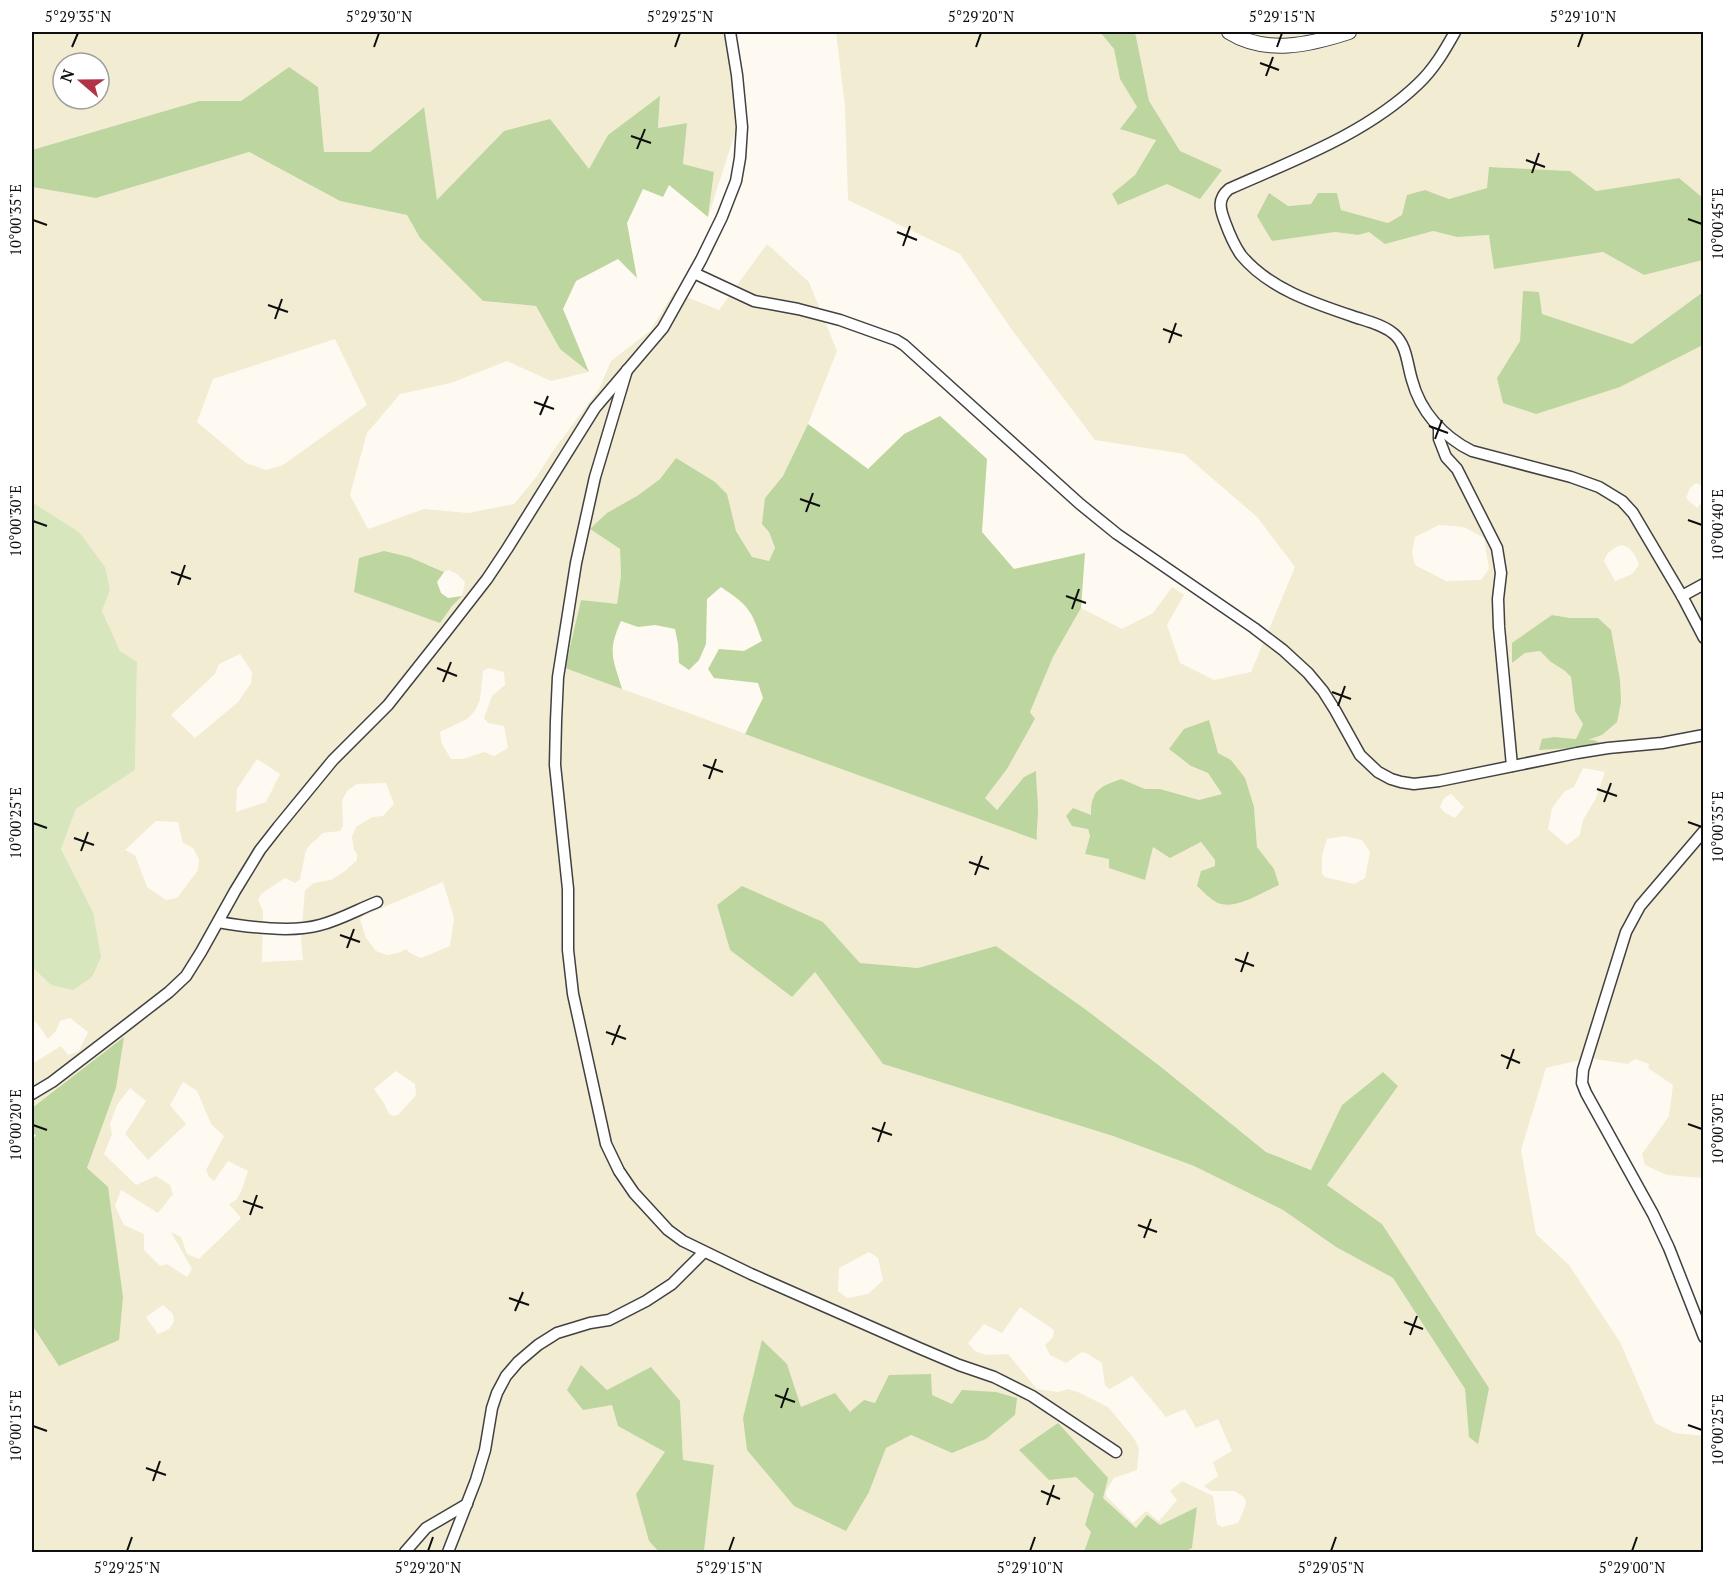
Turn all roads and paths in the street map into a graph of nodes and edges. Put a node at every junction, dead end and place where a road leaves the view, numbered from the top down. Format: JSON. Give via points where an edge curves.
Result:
{"nodes":[{"id":1,"x":730,"y":32,"type":"edge"},
{"id":2,"x":1229,"y":32,"type":"edge"},
{"id":3,"x":1349,"y":32,"type":"edge"},
{"id":4,"x":1455,"y":32,"type":"edge"},
{"id":5,"x":694,"y":273,"type":"junction"},
{"id":6,"x":627,"y":370,"type":"junction"},
{"id":7,"x":1439,"y":428,"type":"junction"},
{"id":8,"x":1704,"y":584,"type":"edge"},
{"id":9,"x":1682,"y":596,"type":"junction"},
{"id":10,"x":1704,"y":638,"type":"edge"},
{"id":11,"x":1704,"y":735,"type":"edge"},
{"id":12,"x":1512,"y":766,"type":"junction"},
{"id":13,"x":1704,"y":831,"type":"edge"},
{"id":14,"x":377,"y":902,"type":"dead end"},
{"id":15,"x":218,"y":922,"type":"junction"},
{"id":16,"x":32,"y":1094,"type":"edge"},
{"id":17,"x":704,"y":1252,"type":"junction"},
{"id":18,"x":1704,"y":1337,"type":"edge"},
{"id":19,"x":1116,"y":1452,"type":"dead end"},
{"id":20,"x":467,"y":1504,"type":"junction"},
{"id":21,"x":405,"y":1552,"type":"edge"},
{"id":22,"x":448,"y":1552,"type":"edge"}],
"edges":[{"from":1,"to":5,"type":"street","via":[[742,127],[740,158],[722,217]]},
{"from":2,"to":3,"type":"street","via":[[1270,47],[1300,45]]},
{"from":4,"to":7,"type":"street","via":[[1429,73],[1401,99],[1355,130],[1229,189],[1221,202],[1233,242],[1263,275],[1302,298],[1393,333],[1406,354],[1419,400]]},
{"from":5,"to":6,"type":"street","via":[[663,328]]},
{"from":5,"to":12,"type":"street","via":[[754,301],[840,320],[904,345],[1130,545],[1291,657],[1323,691],[1360,755],[1378,772],[1414,784]]},
{"from":6,"to":15,"type":"street","via":[[595,408],[487,579],[388,705],[321,774],[278,827]]},
{"from":6,"to":17,"type":"street","via":[[584,524],[558,677],[555,765],[568,889],[568,950],[579,1026],[606,1144],[619,1171],[645,1206],[668,1230]]},
{"from":7,"to":9,"type":"street","via":[[1472,451],[1571,477],[1622,501]]},
{"from":7,"to":12,"type":"street","via":[[1446,457],[1457,469],[1497,548],[1501,573],[1499,627]]},
{"from":8,"to":9,"type":"street"},
{"from":9,"to":10,"type":"street"},
{"from":11,"to":12,"type":"street"},
{"from":13,"to":18,"type":"street","via":[[1640,906],[1626,932],[1582,1083],[1657,1222]]},
{"from":14,"to":15,"type":"street","via":[[311,927],[250,927]]},
{"from":15,"to":16,"type":"street","via":[[186,976],[169,992]]},
{"from":17,"to":19,"type":"street","via":[[939,1357],[994,1377],[1032,1396]]},
{"from":17,"to":20,"type":"street","via":[[672,1284],[646,1301],[609,1320],[557,1333],[518,1362],[497,1394],[485,1450]]},
{"from":20,"to":21,"type":"street","via":[[426,1528]]},
{"from":20,"to":22,"type":"street"}]}
